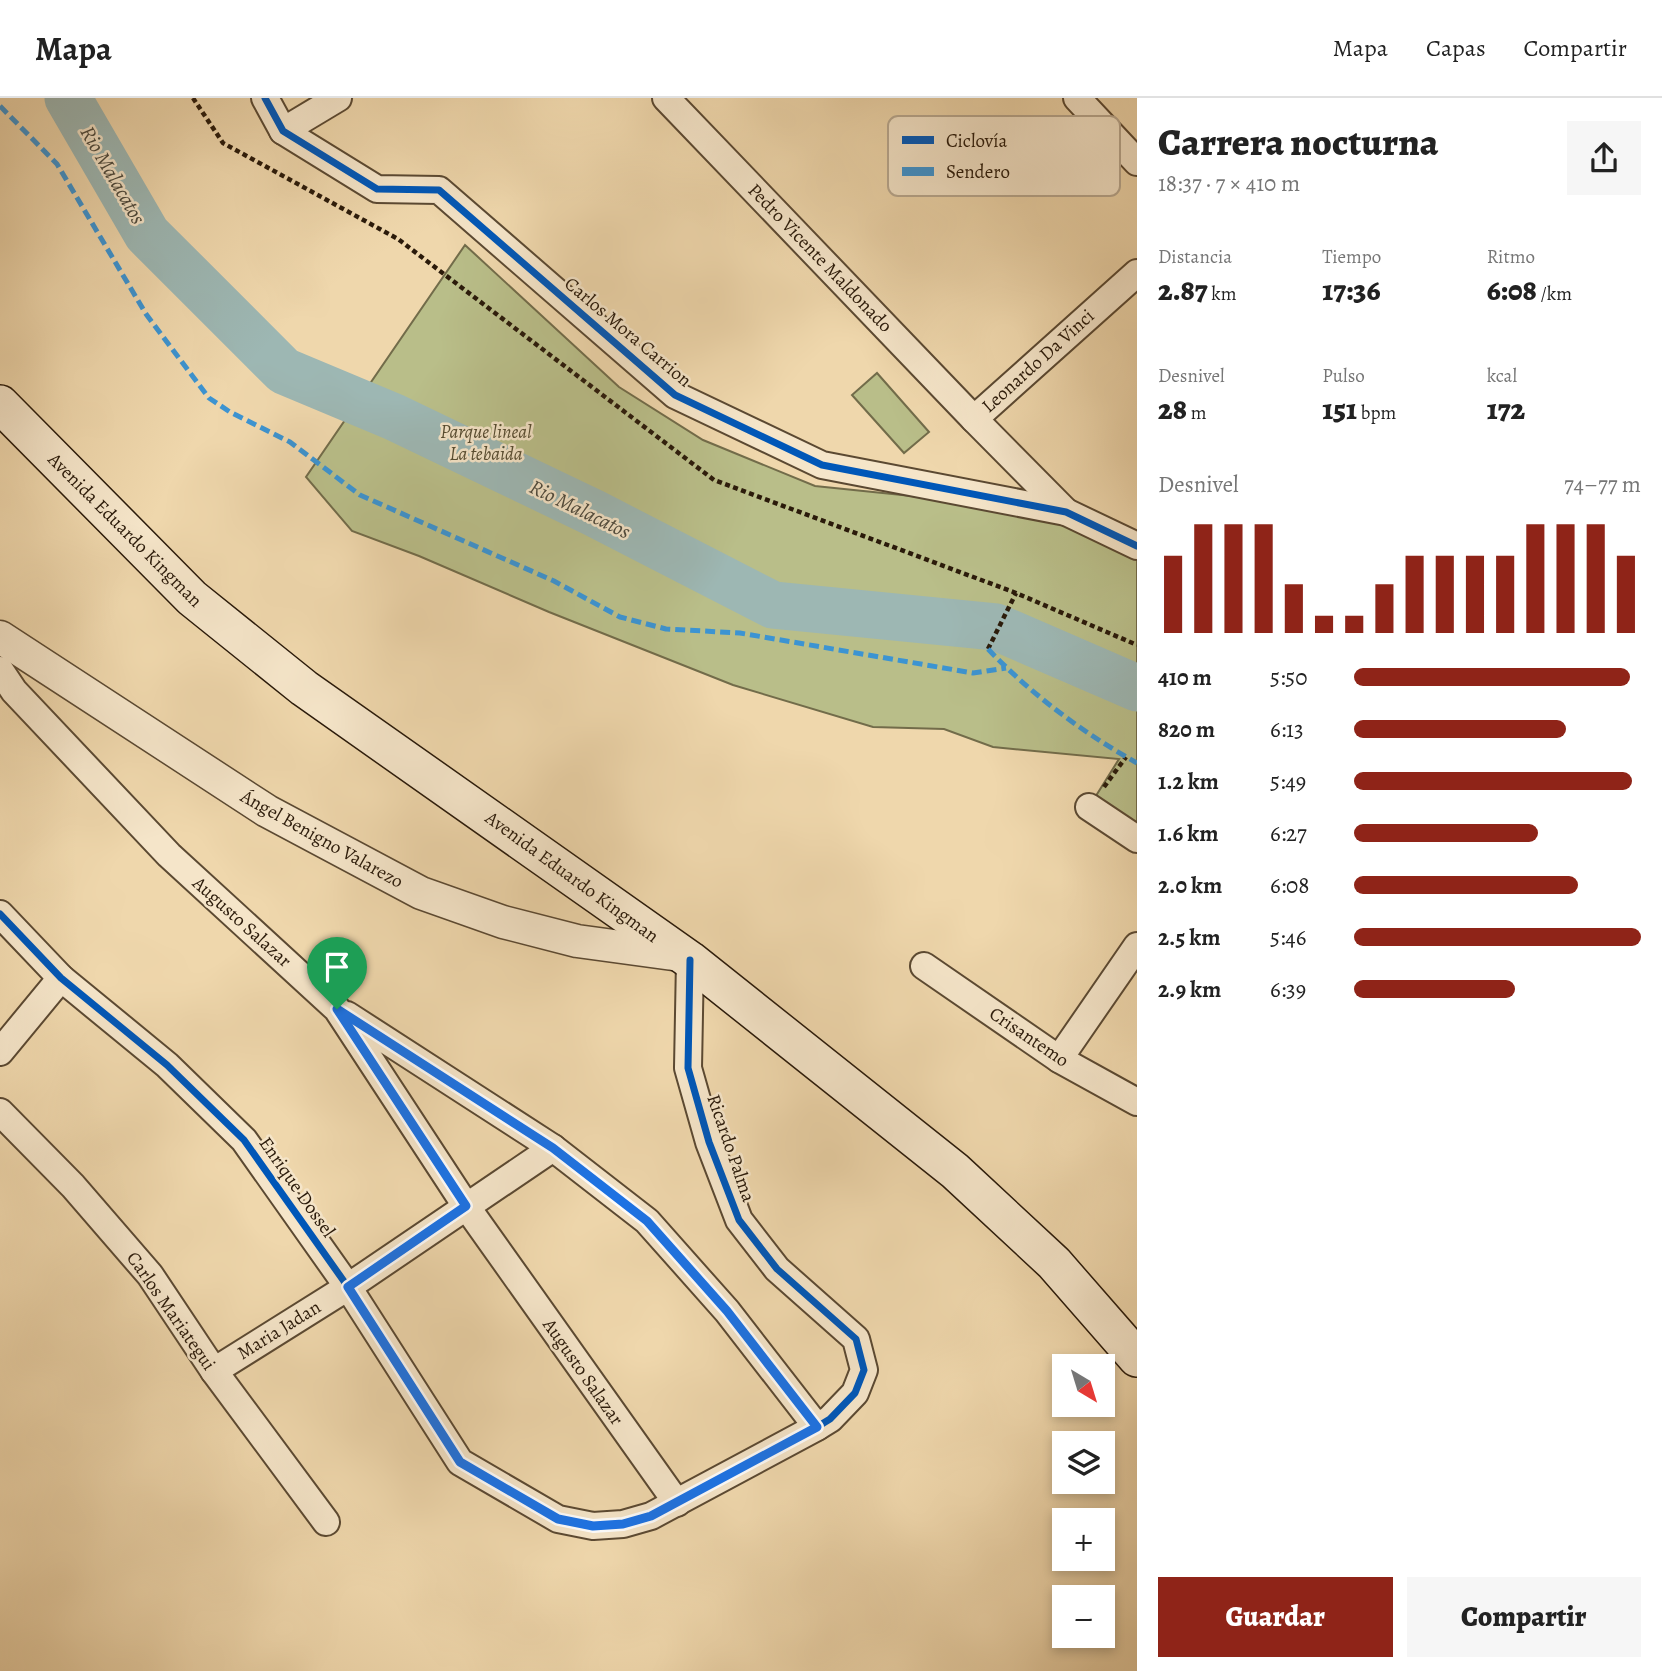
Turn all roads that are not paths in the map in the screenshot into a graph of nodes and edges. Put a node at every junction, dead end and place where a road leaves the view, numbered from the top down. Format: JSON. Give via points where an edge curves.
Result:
{"nodes":[{"id":1,"x":265,"y":98,"type":"edge"},
{"id":2,"x":338,"y":98,"type":"edge"},
{"id":3,"x":666,"y":98,"type":"edge"},
{"id":4,"x":1077,"y":98,"type":"edge"},
{"id":5,"x":1094,"y":116,"type":"edge"},
{"id":6,"x":283,"y":131,"type":"junction"},
{"id":7,"x":1120,"y":144,"type":"edge"},
{"id":8,"x":1137,"y":162,"type":"edge"},
{"id":9,"x":1137,"y":272,"type":"edge"},
{"id":10,"x":0,"y":404,"type":"edge"},
{"id":11,"x":974,"y":419,"type":"junction"},
{"id":12,"x":1066,"y":512,"type":"junction"},
{"id":13,"x":1137,"y":545,"type":"edge"},
{"id":14,"x":0,"y":637,"type":"edge"},
{"id":15,"x":0,"y":670,"type":"edge"},
{"id":16,"x":1089,"y":807,"type":"road end"},
{"id":17,"x":1137,"y":839,"type":"edge"},
{"id":18,"x":0,"y":914,"type":"edge"},
{"id":19,"x":1137,"y":946,"type":"edge"},
{"id":20,"x":685,"y":958,"type":"junction"},
{"id":21,"x":924,"y":966,"type":"dead end"},
{"id":22,"x":61,"y":978,"type":"junction"},
{"id":23,"x":337,"y":1009,"type":"junction"},
{"id":24,"x":0,"y":1052,"type":"edge"},
{"id":25,"x":1059,"y":1059,"type":"junction"},
{"id":26,"x":1137,"y":1102,"type":"edge"},
{"id":27,"x":0,"y":1112,"type":"edge"},
{"id":28,"x":553,"y":1148,"type":"junction"},
{"id":29,"x":466,"y":1206,"type":"junction"},
{"id":30,"x":348,"y":1287,"type":"junction"},
{"id":31,"x":1137,"y":1358,"type":"edge"},
{"id":32,"x":214,"y":1371,"type":"junction"},
{"id":33,"x":817,"y":1427,"type":"junction"},
{"id":34,"x":460,"y":1462,"type":"joint"},
{"id":35,"x":677,"y":1503,"type":"junction"},
{"id":36,"x":326,"y":1522,"type":"dead end"}],
"edges":[{"from":1,"to":6,"type":"street","name":"Carlos Mora Carrion"},
{"from":2,"to":6,"type":"street"},
{"from":3,"to":11,"type":"street","name":"Pedro Vicente Maldonado"},
{"from":4,"to":5,"type":"street"},
{"from":6,"to":12,"type":"street","name":"Carlos Mora Carrion","via":[[377,189],[439,190],[675,395],[822,465]]},
{"from":7,"to":8,"type":"street"},
{"from":9,"to":11,"type":"street","name":"Leonardo Da Vinci"},
{"from":10,"to":20,"type":"main road","name":"Avenida Eduardo Kingman","via":[[192,598],[304,688]]},
{"from":11,"to":12,"type":"street","name":"Leonardo Da Vinci"},
{"from":12,"to":13,"type":"street"},
{"from":14,"to":20,"type":"street","name":"Ángel Benigno Valarezo","via":[[267,811],[421,893],[503,922],[577,941]]},
{"from":15,"to":23,"type":"street","name":"Augusto Salazar","via":[[13,691],[169,855]]},
{"from":16,"to":17,"type":"street"},
{"from":18,"to":22,"type":"street","name":"Enrique Dossel"},
{"from":19,"to":25,"type":"street"},
{"from":20,"to":31,"type":"main road","name":"Avenida Eduardo Kingman","via":[[955,1171],[1054,1263]]},
{"from":20,"to":33,"type":"street","name":"Ricardo Palma","via":[[688,1068],[709,1142],[739,1220],[777,1269],[856,1339],[864,1370],[855,1393]]},
{"from":21,"to":25,"type":"street","name":"Crisantemo"},
{"from":22,"to":24,"type":"street"},
{"from":22,"to":30,"type":"street","name":"Enrique Dossel","via":[[167,1065],[244,1140]]},
{"from":23,"to":28,"type":"street"},
{"from":23,"to":29,"type":"street","name":"Augusto Salazar"},
{"from":25,"to":26,"type":"street","name":"Crisantemo"},
{"from":27,"to":32,"type":"street","name":"Carlos Mariategui","via":[[73,1186],[150,1275]]},
{"from":28,"to":29,"type":"street","name":"Maria Jadan"},
{"from":28,"to":33,"type":"street","via":[[647,1221],[727,1311]]},
{"from":29,"to":30,"type":"street","name":"Maria Jadan"},
{"from":29,"to":35,"type":"street","name":"Augusto Salazar"},
{"from":30,"to":32,"type":"street","name":"Maria Jadan"},
{"from":30,"to":34,"type":"street","name":"Enrique Dossel"},
{"from":32,"to":36,"type":"street","name":"Carlos Mariategui"},
{"from":33,"to":35,"type":"street","name":"Ricardo Palma"},
{"from":34,"to":35,"type":"street","name":"Ricardo Palma","via":[[558,1519],[593,1526],[623,1524]]}]}
